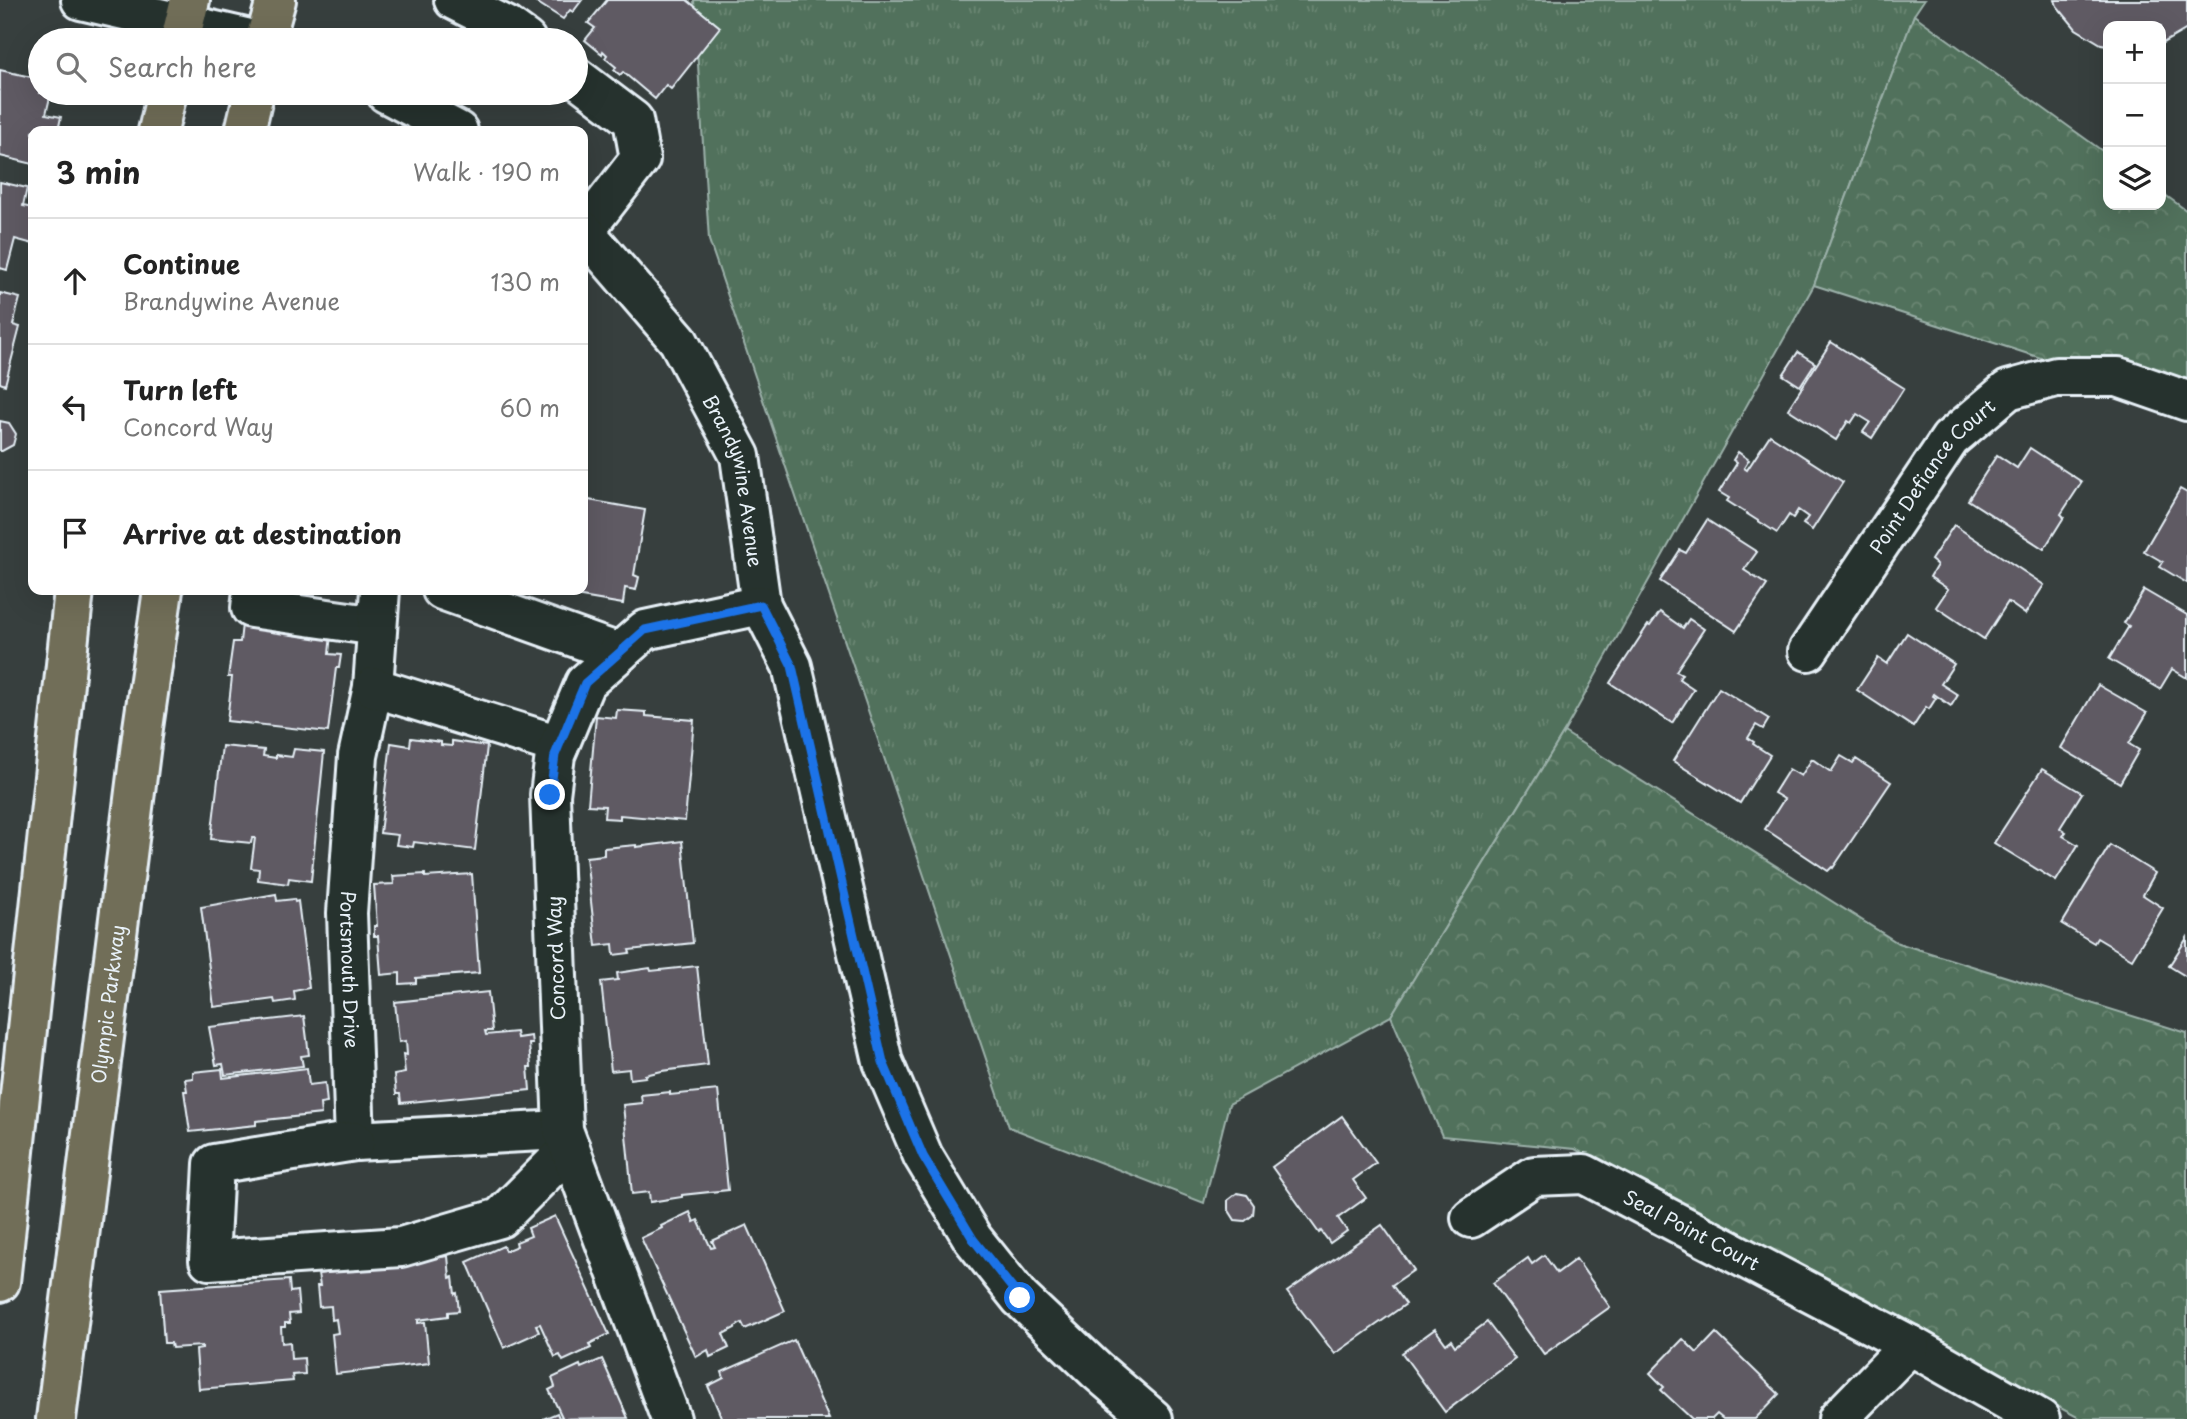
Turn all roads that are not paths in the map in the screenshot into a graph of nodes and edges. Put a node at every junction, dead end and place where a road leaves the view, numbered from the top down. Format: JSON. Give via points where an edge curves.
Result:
{"nodes":[{"id":1,"x":82,"y":0,"type":"edge"},
{"id":2,"x":276,"y":0,"type":"edge"},
{"id":3,"x":454,"y":0,"type":"edge"},
{"id":4,"x":185,"y":21,"type":"edge"},
{"id":5,"x":210,"y":28,"type":"edge"},
{"id":6,"x":268,"y":28,"type":"edge"},
{"id":7,"x":509,"y":28,"type":"edge"},
{"id":8,"x":588,"y":86,"type":"edge"},
{"id":9,"x":164,"y":105,"type":"edge"},
{"id":10,"x":251,"y":105,"type":"edge"},
{"id":11,"x":409,"y":105,"type":"edge"},
{"id":12,"x":159,"y":126,"type":"edge"},
{"id":13,"x":246,"y":126,"type":"edge"},
{"id":14,"x":449,"y":126,"type":"edge"},
{"id":15,"x":588,"y":224,"type":"edge"},
{"id":16,"x":588,"y":236,"type":"edge"},
{"id":17,"x":2187,"y":401,"type":"edge"},
{"id":18,"x":73,"y":595,"type":"edge"},
{"id":19,"x":162,"y":595,"type":"edge"},
{"id":20,"x":252,"y":595,"type":"edge"},
{"id":21,"x":456,"y":595,"type":"edge"},
{"id":22,"x":761,"y":605,"type":"junction"},
{"id":23,"x":379,"y":608,"type":"edge"},
{"id":24,"x":1808,"y":651,"type":"dead end"},
{"id":25,"x":619,"y":653,"type":"junction"},
{"id":26,"x":373,"y":687,"type":"junction"},
{"id":27,"x":559,"y":745,"type":"junction"},
{"id":28,"x":567,"y":1139,"type":"junction"},
{"id":29,"x":355,"y":1141,"type":"junction"},
{"id":30,"x":1471,"y":1218,"type":"dead end"},
{"id":31,"x":0,"y":1282,"type":"edge"},
{"id":32,"x":1910,"y":1345,"type":"junction"},
{"id":33,"x":56,"y":1419,"type":"edge"},
{"id":34,"x":671,"y":1419,"type":"edge"},
{"id":35,"x":1153,"y":1419,"type":"edge"},
{"id":36,"x":1838,"y":1419,"type":"edge"},
{"id":37,"x":2040,"y":1419,"type":"edge"}],
"edges":[{"from":1,"to":4,"type":"street"},
{"from":2,"to":6,"type":"main road"},
{"from":3,"to":7,"type":"street"},
{"from":4,"to":5,"type":"street"},
{"from":8,"to":15,"type":"street","via":[[633,120],[640,159]]},
{"from":9,"to":12,"type":"main road"},
{"from":10,"to":13,"type":"main road"},
{"from":11,"to":14,"type":"street"},
{"from":16,"to":22,"type":"street","name":"Brandywine Avenue","via":[[678,341],[740,456]]},
{"from":17,"to":24,"type":"street","name":"Point Defiance Court","via":[[2118,377],[2056,377],[2008,390],[1950,439]]},
{"from":18,"to":31,"type":"main road"},
{"from":19,"to":33,"type":"main road","name":"Olympic Parkway"},
{"from":20,"to":23,"type":"street","via":[[251,608]]},
{"from":21,"to":25,"type":"street"},
{"from":22,"to":25,"type":"street","name":"Concord Way","via":[[645,630]]},
{"from":22,"to":35,"type":"street","name":"Brandywine Avenue","via":[[792,666],[883,1062],[923,1156],[973,1239],[1020,1298]]},
{"from":23,"to":26,"type":"street","name":"Portsmouth Drive"},
{"from":25,"to":27,"type":"street","name":"Concord Way","via":[[585,683]]},
{"from":26,"to":27,"type":"street"},
{"from":26,"to":29,"type":"street","name":"Portsmouth Drive","via":[[358,756],[347,913]]},
{"from":27,"to":28,"type":"street","name":"Concord Way","via":[[550,795]]},
{"from":28,"to":29,"type":"street"},
{"from":28,"to":29,"type":"street","via":[[500,1218],[401,1247],[209,1260],[214,1164]]},
{"from":28,"to":34,"type":"street","name":"Concord Way"},
{"from":30,"to":32,"type":"street","name":"Seal Point Court","via":[[1534,1176],[1584,1174]]},
{"from":32,"to":36,"type":"street"},
{"from":32,"to":37,"type":"street","name":"Seal Point Court"}]}
